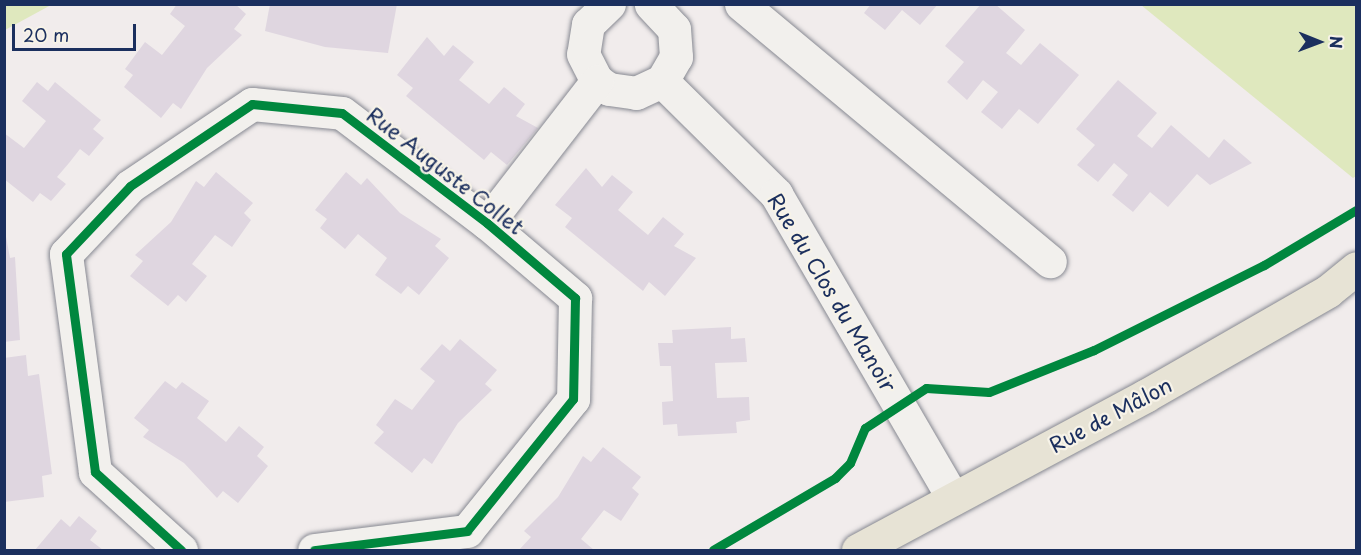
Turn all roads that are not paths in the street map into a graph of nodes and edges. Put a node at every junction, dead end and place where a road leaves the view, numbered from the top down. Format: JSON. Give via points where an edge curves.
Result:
{"nodes":[{"id":1,"x":741,"y":4,"type":"edge"},
{"id":2,"x":655,"y":5,"type":"edge"},
{"id":3,"x":598,"y":7,"type":"edge"},
{"id":4,"x":597,"y":81,"type":"junction"},
{"id":5,"x":662,"y":81,"type":"junction"},
{"id":6,"x":488,"y":223,"type":"junction"},
{"id":7,"x":1050,"y":261,"type":"dead end"},
{"id":8,"x":1356,"y":268,"type":"edge"},
{"id":9,"x":953,"y":498,"type":"junction"},
{"id":10,"x":181,"y":550,"type":"edge"},
{"id":11,"x":314,"y":550,"type":"edge"},
{"id":12,"x":858,"y":550,"type":"edge"}],
"edges":[{"from":1,"to":7,"type":"street"},
{"from":2,"to":5,"type":"street","via":[[667,17],[677,43],[671,70]]},
{"from":3,"to":4,"type":"street","via":[[583,39],[583,54]]},
{"from":4,"to":5,"type":"street","via":[[609,89],[636,93]]},
{"from":4,"to":6,"type":"street","name":"Rue Auguste Collet"},
{"from":5,"to":9,"type":"street","name":"Rue du Clos du Manoir","via":[[776,194]]},
{"from":6,"to":10,"type":"street","name":"Rue Auguste Collet","via":[[342,113],[252,104],[130,186],[66,254],[94,472]]},
{"from":6,"to":11,"type":"street","name":"Rue Auguste Collet","via":[[575,298],[573,399],[467,531]]},
{"from":8,"to":9,"type":"main road","name":"Rue de Mâlon","via":[[1328,291],[1145,396]]},
{"from":9,"to":12,"type":"main road","name":"Rue de Mâlon"}]}
